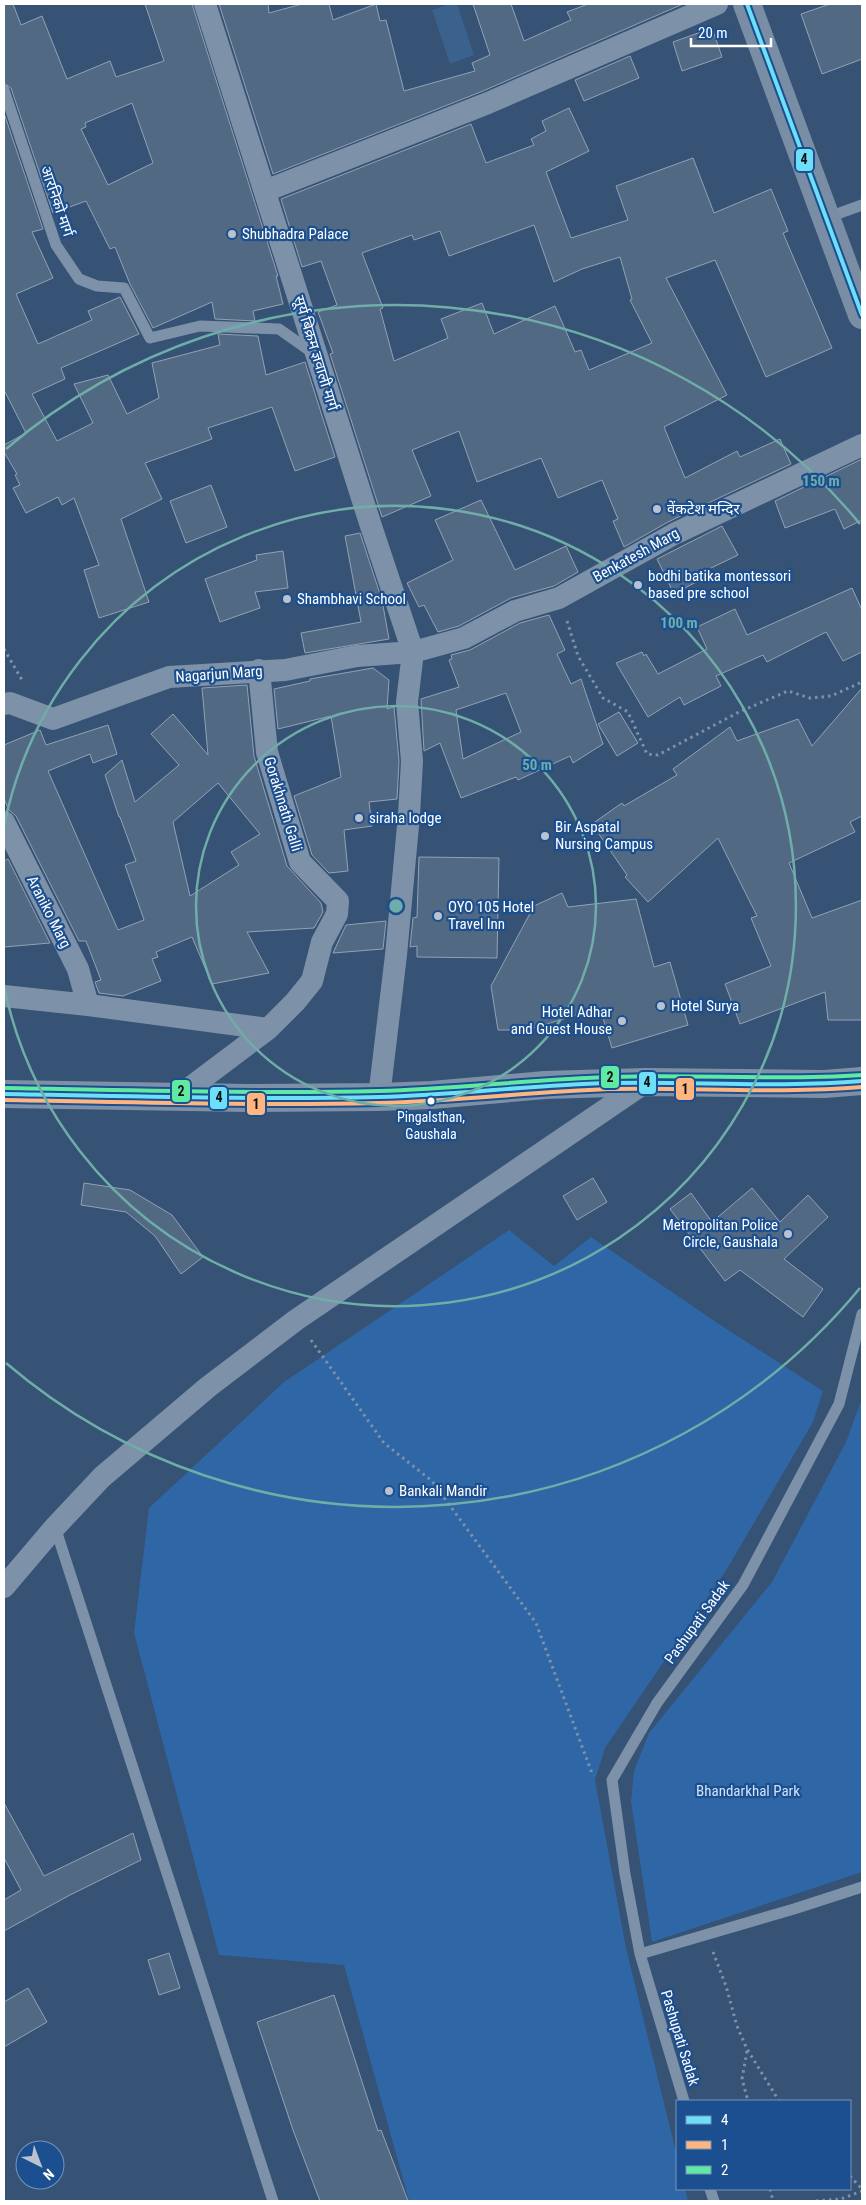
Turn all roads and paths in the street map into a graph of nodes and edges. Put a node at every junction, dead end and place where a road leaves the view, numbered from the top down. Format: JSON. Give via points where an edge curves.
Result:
{"nodes":[{"id":1,"x":205,"y":4,"type":"edge"},
{"id":2,"x":717,"y":4,"type":"edge"},
{"id":3,"x":747,"y":4,"type":"edge"},
{"id":4,"x":4,"y":90,"type":"edge"},
{"id":5,"x":265,"y":191,"type":"junction"},
{"id":6,"x":862,"y":205,"type":"edge"},
{"id":7,"x":826,"y":218,"type":"junction"},
{"id":8,"x":862,"y":315,"type":"edge"},
{"id":9,"x":316,"y":355,"type":"junction"},
{"id":10,"x":862,"y":445,"type":"edge"},
{"id":11,"x":559,"y":598,"type":"junction"},
{"id":12,"x":4,"y":649,"type":"edge"},
{"id":13,"x":413,"y":652,"type":"junction"},
{"id":14,"x":259,"y":670,"type":"junction"},
{"id":15,"x":19,"y":675,"type":"dead end"},
{"id":16,"x":862,"y":682,"type":"edge"},
{"id":17,"x":4,"y":704,"type":"edge"},
{"id":18,"x":4,"y":822,"type":"edge"},
{"id":19,"x":4,"y":996,"type":"edge"},
{"id":20,"x":88,"y":1005,"type":"junction"},
{"id":21,"x":268,"y":1029,"type":"junction"},
{"id":22,"x":862,"y":1081,"type":"edge"},
{"id":23,"x":646,"y":1082,"type":"junction"},
{"id":24,"x":4,"y":1094,"type":"edge"},
{"id":25,"x":179,"y":1096,"type":"junction"},
{"id":26,"x":379,"y":1097,"type":"junction"},
{"id":27,"x":862,"y":1314,"type":"edge"},
{"id":28,"x":296,"y":1320,"type":"junction"},
{"id":29,"x":55,"y":1527,"type":"junction"},
{"id":30,"x":4,"y":1587,"type":"edge"},
{"id":31,"x":612,"y":1780,"type":"junction"},
{"id":32,"x":862,"y":1887,"type":"edge"},
{"id":33,"x":706,"y":1935,"type":"junction"},
{"id":34,"x":640,"y":1954,"type":"junction"},
{"id":35,"x":747,"y":2049,"type":"junction"},
{"id":36,"x":684,"y":2100,"type":"edge"},
{"id":37,"x":748,"y":2100,"type":"edge"},
{"id":38,"x":778,"y":2100,"type":"edge"},
{"id":39,"x":851,"y":2177,"type":"edge"},
{"id":40,"x":862,"y":2190,"type":"edge"},
{"id":41,"x":273,"y":2201,"type":"edge"},
{"id":42,"x":816,"y":2201,"type":"edge"}],
"edges":[{"from":1,"to":5,"type":"street","name":"सूर्य बिक्रम ज्ञवाली मार्ग"},
{"from":2,"to":5,"type":"street","via":[[488,103]]},
{"from":3,"to":7,"type":"main road"},
{"from":4,"to":9,"type":"lane","name":"आरनिको मार्ग","via":[[56,245],[78,279],[97,286],[124,288],[150,338],[200,326],[279,329]]},
{"from":5,"to":9,"type":"street","name":"सूर्य बिक्रम ज्ञवाली मार्ग"},
{"from":6,"to":7,"type":"lane"},
{"from":7,"to":8,"type":"main road"},
{"from":9,"to":13,"type":"street","name":"सूर्य बिक्रम ज्ञवाली मार्ग"},
{"from":10,"to":11,"type":"street","name":"Benkatesh Marg","via":[[674,534]]},
{"from":11,"to":13,"type":"street","name":"Benkatesh Marg","via":[[515,611],[464,638]]},
{"from":11,"to":16,"type":"path","via":[[578,656],[603,698],[628,712],[647,754],[658,754],[788,691],[810,698],[831,696]]},
{"from":12,"to":15,"type":"path"},
{"from":13,"to":14,"type":"street","name":"Nagarjun Marg","via":[[358,656],[285,670]]},
{"from":13,"to":26,"type":"street","via":[[407,702],[412,761],[409,815]]},
{"from":14,"to":17,"type":"street","name":"Nagarjun Marg","via":[[169,676],[53,719],[10,703]]},
{"from":14,"to":21,"type":"street","name":"Gorakhnath Galli","via":[[267,752],[300,862],[338,901],[337,914],[322,942],[312,981]]},
{"from":18,"to":20,"type":"street","name":"Araniko Marg","via":[[78,969]]},
{"from":19,"to":20,"type":"street"},
{"from":20,"to":21,"type":"street"},
{"from":21,"to":25,"type":"street","name":"Gorakhnath Galli"},
{"from":22,"to":23,"type":"highway","via":[[824,1084]]},
{"from":23,"to":26,"type":"highway","via":[[545,1085]]},
{"from":23,"to":28,"type":"street"},
{"from":24,"to":25,"type":"highway"},
{"from":25,"to":26,"type":"highway"},
{"from":27,"to":31,"type":"lane","name":"Pashupati Sadak","via":[[839,1404],[743,1585],[656,1703]]},
{"from":28,"to":29,"type":"street","via":[[208,1387],[102,1477]]},
{"from":28,"to":31,"type":"path","via":[[384,1443],[432,1480],[536,1623],[595,1780]]},
{"from":29,"to":30,"type":"street"},
{"from":29,"to":41,"type":"lane"},
{"from":31,"to":34,"type":"lane","name":"Pashupati Sadak"},
{"from":32,"to":33,"type":"lane"},
{"from":33,"to":34,"type":"lane"},
{"from":33,"to":35,"type":"path"},
{"from":34,"to":36,"type":"lane","name":"Pashupati Sadak"},
{"from":35,"to":37,"type":"path","via":[[742,2079]]},
{"from":35,"to":38,"type":"path"},
{"from":39,"to":40,"type":"path"},
{"from":40,"to":42,"type":"path","via":[[841,2199]]}]}
